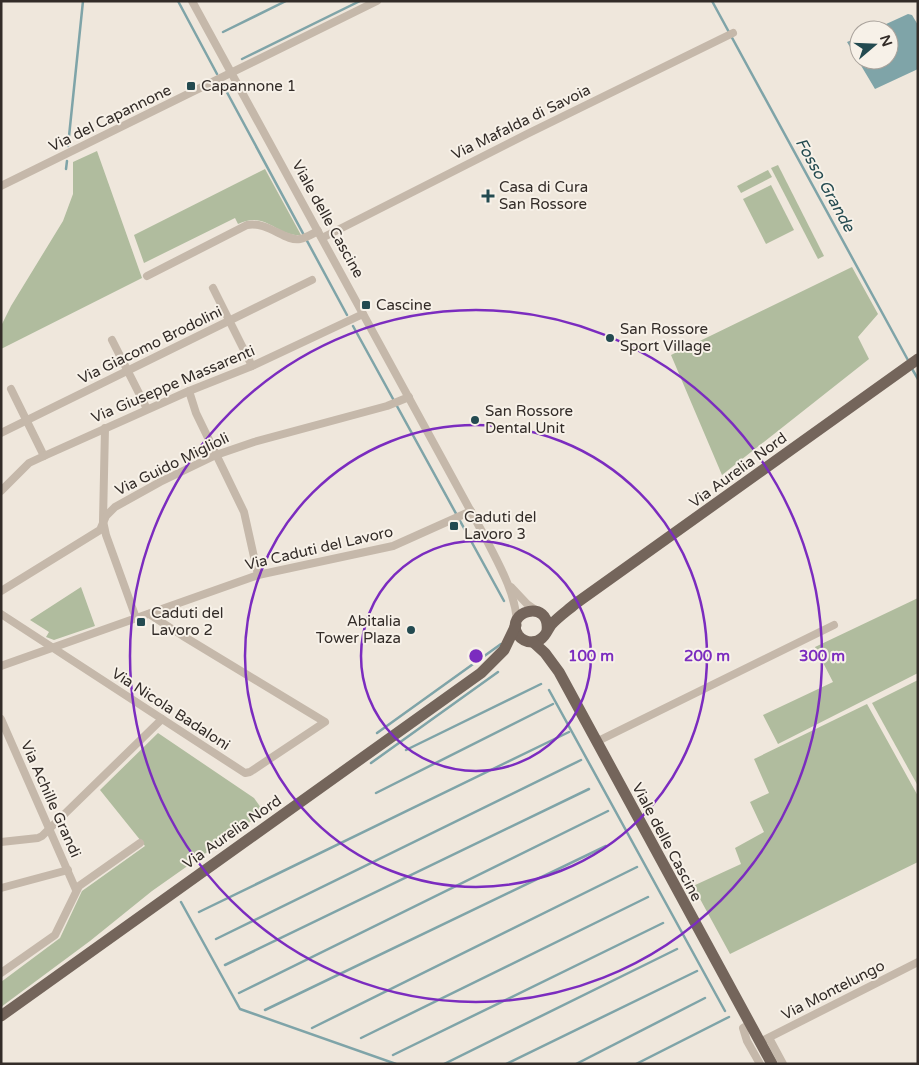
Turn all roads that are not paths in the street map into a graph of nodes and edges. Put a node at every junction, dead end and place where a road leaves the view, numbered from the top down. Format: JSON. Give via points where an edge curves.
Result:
{"nodes":[{"id":1,"x":192,"y":1,"type":"edge"},
{"id":2,"x":377,"y":1,"type":"edge"},
{"id":3,"x":730,"y":35,"type":"dead end"},
{"id":4,"x":231,"y":73,"type":"junction"},
{"id":5,"x":1,"y":186,"type":"edge"},
{"id":6,"x":320,"y":235,"type":"junction"},
{"id":7,"x":147,"y":276,"type":"dead end"},
{"id":8,"x":312,"y":280,"type":"dead end"},
{"id":9,"x":213,"y":288,"type":"dead end"},
{"id":10,"x":364,"y":314,"type":"junction"},
{"id":11,"x":230,"y":321,"type":"junction"},
{"id":12,"x":112,"y":340,"type":"dead end"},
{"id":13,"x":913,"y":362,"type":"edge"},
{"id":14,"x":252,"y":366,"type":"junction"},
{"id":15,"x":128,"y":371,"type":"junction"},
{"id":16,"x":11,"y":389,"type":"dead end"},
{"id":17,"x":189,"y":391,"type":"junction"},
{"id":18,"x":408,"y":396,"type":"junction"},
{"id":19,"x":147,"y":409,"type":"junction"},
{"id":20,"x":27,"y":421,"type":"junction"},
{"id":21,"x":105,"y":428,"type":"junction"},
{"id":22,"x":1,"y":434,"type":"edge"},
{"id":23,"x":216,"y":455,"type":"junction"},
{"id":24,"x":44,"y":456,"type":"junction"},
{"id":25,"x":1,"y":491,"type":"edge"},
{"id":26,"x":468,"y":513,"type":"junction"},
{"id":27,"x":103,"y":521,"type":"junction"},
{"id":28,"x":258,"y":575,"type":"junction"},
{"id":29,"x":508,"y":583,"type":"junction"},
{"id":30,"x":1,"y":591,"type":"edge"},
{"id":31,"x":575,"y":604,"type":"junction"},
{"id":32,"x":539,"y":613,"type":"junction"},
{"id":33,"x":1,"y":614,"type":"edge"},
{"id":34,"x":150,"y":614,"type":"junction"},
{"id":35,"x":136,"y":618,"type":"junction"},
{"id":36,"x":516,"y":622,"type":"junction"},
{"id":37,"x":834,"y":625,"type":"dead end"},
{"id":38,"x":546,"y":632,"type":"junction"},
{"id":39,"x":530,"y":642,"type":"junction"},
{"id":40,"x":53,"y":647,"type":"junction"},
{"id":41,"x":1,"y":666,"type":"edge"},
{"id":42,"x":559,"y":672,"type":"junction"},
{"id":43,"x":481,"y":673,"type":"junction"},
{"id":44,"x":1,"y":719,"type":"edge"},
{"id":45,"x":162,"y":719,"type":"junction"},
{"id":46,"x":4,"y":731,"type":"edge"},
{"id":47,"x":596,"y":742,"type":"junction"},
{"id":48,"x":50,"y":830,"type":"junction"},
{"id":49,"x":1,"y":842,"type":"edge"},
{"id":50,"x":140,"y":843,"type":"dead end"},
{"id":51,"x":68,"y":870,"type":"junction"},
{"id":52,"x":1,"y":888,"type":"edge"},
{"id":53,"x":76,"y":890,"type":"junction"},
{"id":54,"x":918,"y":962,"type":"edge"},
{"id":55,"x":1,"y":973,"type":"edge"},
{"id":56,"x":1,"y":1016,"type":"edge"},
{"id":57,"x":750,"y":1024,"type":"junction"},
{"id":58,"x":764,"y":1040,"type":"junction"},
{"id":59,"x":760,"y":1064,"type":"edge"},
{"id":60,"x":772,"y":1064,"type":"edge"},
{"id":61,"x":783,"y":1064,"type":"edge"}],
"edges":[{"from":1,"to":4,"type":"street","name":"Viale delle Cascine"},
{"from":2,"to":4,"type":"street","name":"Via del Capannone"},
{"from":3,"to":6,"type":"street","name":"Via Mafalda di Savoia"},
{"from":4,"to":5,"type":"street","name":"Via del Capannone"},
{"from":4,"to":6,"type":"street","name":"Viale delle Cascine"},
{"from":6,"to":7,"type":"street","name":"Via Mafalda di Savoia","via":[[294,239],[262,225],[249,224]]},
{"from":6,"to":10,"type":"street","name":"Viale delle Cascine"},
{"from":8,"to":11,"type":"street","name":"Via Giacomo Brodolini"},
{"from":9,"to":11,"type":"street"},
{"from":10,"to":14,"type":"street","name":"Via Giuseppe Massarenti"},
{"from":10,"to":18,"type":"street","name":"Viale delle Cascine"},
{"from":11,"to":14,"type":"street"},
{"from":11,"to":15,"type":"street","name":"Via Giacomo Brodolini"},
{"from":12,"to":15,"type":"street"},
{"from":13,"to":31,"type":"main road","name":"Via Aurelia Nord"},
{"from":14,"to":17,"type":"street","name":"Via Giuseppe Massarenti"},
{"from":15,"to":19,"type":"street"},
{"from":15,"to":20,"type":"street","name":"Via Giacomo Brodolini"},
{"from":16,"to":20,"type":"street"},
{"from":17,"to":19,"type":"street","name":"Via Giuseppe Massarenti"},
{"from":17,"to":23,"type":"street"},
{"from":18,"to":23,"type":"street","name":"Via Guido Miglioli","via":[[390,405]]},
{"from":18,"to":26,"type":"street","name":"Viale delle Cascine"},
{"from":19,"to":21,"type":"street","name":"Via Giuseppe Massarenti"},
{"from":20,"to":22,"type":"street","name":"Via Giacomo Brodolini"},
{"from":20,"to":24,"type":"street"},
{"from":21,"to":24,"type":"street","name":"Via Giuseppe Massarenti"},
{"from":21,"to":27,"type":"street"},
{"from":23,"to":27,"type":"street","name":"Via Guido Miglioli","via":[[115,507]]},
{"from":23,"to":28,"type":"street","via":[[244,512]]},
{"from":24,"to":25,"type":"street","name":"Via Giuseppe Massarenti","via":[[29,463]]},
{"from":26,"to":28,"type":"street","name":"Via Caduti del Lavoro","via":[[393,546]]},
{"from":26,"to":29,"type":"street","name":"Viale delle Cascine"},
{"from":27,"to":30,"type":"street","name":"Via Guido Miglioli","via":[[100,530]]},
{"from":27,"to":35,"type":"street"},
{"from":28,"to":34,"type":"street","name":"Via Caduti del Lavoro"},
{"from":29,"to":32,"type":"street","name":"Viale delle Cascine"},
{"from":29,"to":36,"type":"street","name":"Viale delle Cascine","via":[[515,604]]},
{"from":31,"to":32,"type":"main road","name":"Via Aurelia Nord","via":[[550,613]]},
{"from":31,"to":38,"type":"main road","name":"Via Aurelia Nord"},
{"from":32,"to":36,"type":"main road","via":[[528,611]]},
{"from":32,"to":38,"type":"main road","via":[[547,622]]},
{"from":33,"to":40,"type":"street","name":"Via Nicola Badaloni"},
{"from":34,"to":35,"type":"street","name":"Via Caduti del Lavoro"},
{"from":34,"to":45,"type":"street","name":"Via Nicola Badaloni","via":[[325,722],[246,774]]},
{"from":35,"to":40,"type":"street","name":"Via Caduti del Lavoro"},
{"from":36,"to":39,"type":"main road","via":[[518,635]]},
{"from":36,"to":43,"type":"main road","name":"Via Aurelia Nord","via":[[508,644]]},
{"from":37,"to":47,"type":"street"},
{"from":38,"to":39,"type":"main road","via":[[540,640]]},
{"from":38,"to":42,"type":"main road","name":"Viale delle Cascine"},
{"from":39,"to":42,"type":"main road","name":"Viale delle Cascine","via":[[541,649]]},
{"from":39,"to":43,"type":"main road","name":"Via Aurelia Nord"},
{"from":40,"to":41,"type":"street","name":"Via Caduti del Lavoro"},
{"from":40,"to":45,"type":"street","name":"Via Nicola Badaloni"},
{"from":42,"to":47,"type":"main road","name":"Viale delle Cascine"},
{"from":43,"to":56,"type":"main road","name":"Via Aurelia Nord"},
{"from":44,"to":46,"type":"street","name":"Via Achille Grandi"},
{"from":45,"to":48,"type":"street"},
{"from":46,"to":48,"type":"street","name":"Via Achille Grandi"},
{"from":47,"to":57,"type":"main road","name":"Viale delle Cascine"},
{"from":48,"to":49,"type":"street","via":[[38,838]]},
{"from":48,"to":51,"type":"street","name":"Via Achille Grandi"},
{"from":50,"to":53,"type":"street"},
{"from":51,"to":52,"type":"street"},
{"from":51,"to":53,"type":"street","name":"Via Achille Grandi"},
{"from":53,"to":55,"type":"street","via":[[55,935]]},
{"from":54,"to":58,"type":"street","name":"Via Montelungo"},
{"from":57,"to":58,"type":"main road","name":"Viale delle Cascine"},
{"from":57,"to":59,"type":"street","via":[[744,1028],[747,1041]]},
{"from":58,"to":60,"type":"main road","name":"Viale delle Cascine"},
{"from":58,"to":61,"type":"street","name":"Viale delle Cascine"}]}
